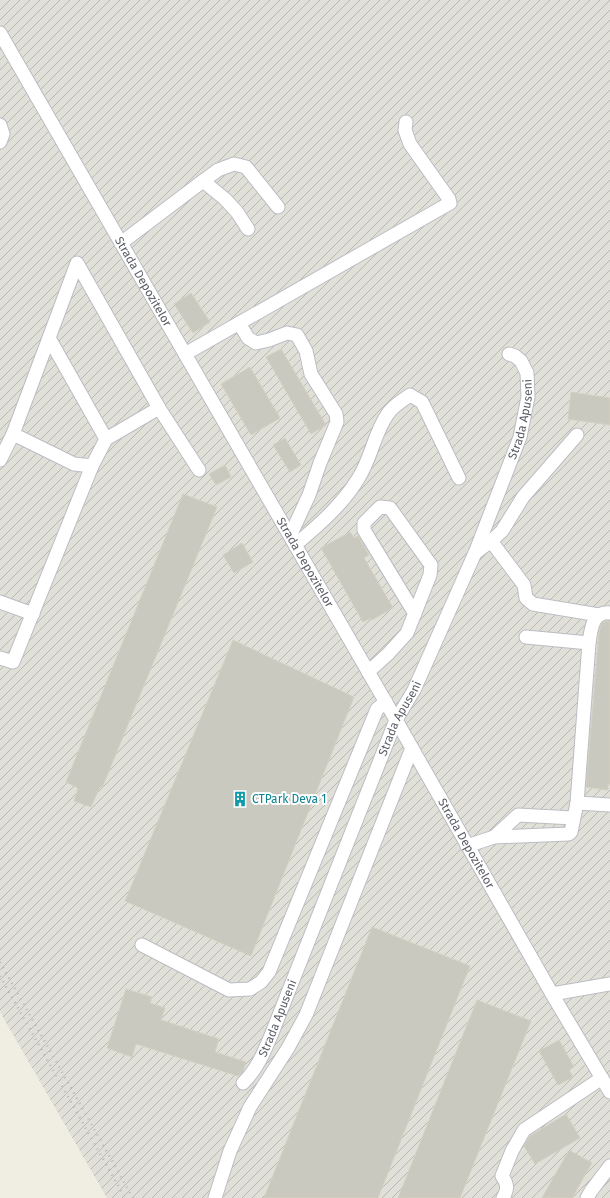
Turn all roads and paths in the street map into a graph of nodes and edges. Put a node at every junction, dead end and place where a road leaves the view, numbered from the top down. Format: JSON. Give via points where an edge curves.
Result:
{"nodes":[{"id":1,"x":0,"y":34,"type":"edge"},
{"id":2,"x":406,"y":122,"type":"dead end"},
{"id":3,"x":0,"y":124,"type":"edge"},
{"id":4,"x":0,"y":142,"type":"edge"},
{"id":5,"x":203,"y":181,"type":"junction"},
{"id":6,"x":278,"y":207,"type":"dead end"},
{"id":7,"x":248,"y":229,"type":"dead end"},
{"id":8,"x":121,"y":242,"type":"junction"},
{"id":9,"x":239,"y":323,"type":"junction"},
{"id":10,"x":49,"y":338,"type":"junction"},
{"id":11,"x":185,"y":354,"type":"junction"},
{"id":12,"x":509,"y":354,"type":"dead end"},
{"id":13,"x":159,"y":408,"type":"junction"},
{"id":14,"x":13,"y":434,"type":"junction"},
{"id":15,"x":577,"y":435,"type":"dead end"},
{"id":16,"x":106,"y":439,"type":"junction"},
{"id":17,"x":0,"y":460,"type":"edge"},
{"id":18,"x":92,"y":466,"type":"junction"},
{"id":19,"x":199,"y":470,"type":"dead end"},
{"id":20,"x":459,"y":478,"type":"dead end"},
{"id":21,"x":292,"y":540,"type":"junction"},
{"id":22,"x":491,"y":541,"type":"junction"},
{"id":23,"x":475,"y":552,"type":"junction"},
{"id":24,"x":0,"y":602,"type":"edge"},
{"id":25,"x":33,"y":614,"type":"junction"},
{"id":26,"x":415,"y":614,"type":"junction"},
{"id":27,"x":604,"y":614,"type":"edge"},
{"id":28,"x":526,"y":637,"type":"dead end"},
{"id":29,"x":589,"y":643,"type":"junction"},
{"id":30,"x":0,"y":658,"type":"edge"},
{"id":31,"x":368,"y":672,"type":"junction"},
{"id":32,"x":386,"y":702,"type":"junction"},
{"id":33,"x":396,"y":720,"type":"junction"},
{"id":34,"x":412,"y":748,"type":"junction"},
{"id":35,"x":577,"y":803,"type":"junction"},
{"id":36,"x":610,"y":805,"type":"edge"},
{"id":37,"x":573,"y":818,"type":"junction"},
{"id":38,"x":494,"y":837,"type":"junction"},
{"id":39,"x":467,"y":846,"type":"junction"},
{"id":40,"x":142,"y":945,"type":"dead end"},
{"id":41,"x":610,"y":984,"type":"edge"},
{"id":42,"x":552,"y":994,"type":"junction"},
{"id":43,"x":602,"y":1078,"type":"junction"},
{"id":44,"x":243,"y":1083,"type":"dead end"},
{"id":45,"x":610,"y":1092,"type":"edge"},
{"id":46,"x":610,"y":1166,"type":"edge"},
{"id":47,"x":216,"y":1198,"type":"edge"},
{"id":48,"x":503,"y":1198,"type":"edge"},
{"id":49,"x":587,"y":1198,"type":"edge"}],
"edges":[{"from":1,"to":8,"type":"street","name":"Strada Depozitelor"},
{"from":2,"to":9,"type":"street","via":[[405,130],[410,144],[450,203]]},
{"from":3,"to":4,"type":"street","via":[[3,134]]},
{"from":5,"to":6,"type":"street","via":[[218,170],[234,164],[246,167]]},
{"from":5,"to":7,"type":"street","via":[[225,199]]},
{"from":5,"to":8,"type":"street"},
{"from":8,"to":11,"type":"street","name":"Strada Depozitelor"},
{"from":9,"to":11,"type":"street"},
{"from":9,"to":21,"type":"street","via":[[248,338],[256,343],[287,333],[296,335],[306,350],[310,374],[336,414],[337,422]]},
{"from":10,"to":13,"type":"street","via":[[77,263]]},
{"from":10,"to":14,"type":"street"},
{"from":10,"to":16,"type":"street"},
{"from":11,"to":21,"type":"street","name":"Strada Depozitelor"},
{"from":12,"to":23,"type":"street","name":"Strada Apuseni","via":[[521,361],[526,373],[526,410],[520,437]]},
{"from":13,"to":16,"type":"street"},
{"from":13,"to":19,"type":"street"},
{"from":14,"to":17,"type":"street"},
{"from":14,"to":18,"type":"street","via":[[74,464]]},
{"from":15,"to":22,"type":"street","via":[[523,497],[502,531]]},
{"from":16,"to":18,"type":"street"},
{"from":18,"to":25,"type":"street"},
{"from":20,"to":21,"type":"street","via":[[422,402],[410,395],[387,414],[359,477],[349,492],[331,514]]},
{"from":21,"to":31,"type":"street","name":"Strada Depozitelor"},
{"from":22,"to":23,"type":"street"},
{"from":22,"to":27,"type":"street","via":[[524,585],[526,598],[533,604]]},
{"from":23,"to":33,"type":"street","name":"Strada Apuseni","via":[[414,690]]},
{"from":24,"to":25,"type":"street"},
{"from":25,"to":30,"type":"street","via":[[13,662]]},
{"from":26,"to":26,"type":"street","via":[[364,530],[364,523],[380,507],[390,508],[431,565],[430,575]]},
{"from":26,"to":31,"type":"street","via":[[407,633]]},
{"from":27,"to":29,"type":"street","via":[[593,622]]},
{"from":28,"to":29,"type":"street"},
{"from":29,"to":35,"type":"street"},
{"from":31,"to":32,"type":"street","name":"Strada Depozitelor"},
{"from":32,"to":33,"type":"street","name":"Strada Depozitelor"},
{"from":32,"to":40,"type":"street","via":[[377,709],[269,972],[261,982],[250,990],[229,990]]},
{"from":33,"to":34,"type":"street","name":"Strada Depozitelor"},
{"from":33,"to":44,"type":"street","name":"Strada Apuseni","via":[[272,1033],[255,1069]]},
{"from":34,"to":39,"type":"street","name":"Strada Depozitelor"},
{"from":34,"to":47,"type":"street","name":"Strada Apuseni","via":[[306,1015],[250,1107],[230,1151]]},
{"from":35,"to":36,"type":"street"},
{"from":35,"to":37,"type":"street"},
{"from":37,"to":38,"type":"street","via":[[518,815]]},
{"from":37,"to":38,"type":"street","via":[[569,834]]},
{"from":38,"to":39,"type":"street"},
{"from":39,"to":42,"type":"street","name":"Strada Depozitelor"},
{"from":41,"to":42,"type":"street"},
{"from":42,"to":43,"type":"street","name":"Strada Depozitelor"},
{"from":43,"to":45,"type":"street","name":"Strada Depozitelor"},
{"from":43,"to":48,"type":"street","via":[[524,1130],[502,1176],[507,1183]]},
{"from":46,"to":49,"type":"street"}]}
